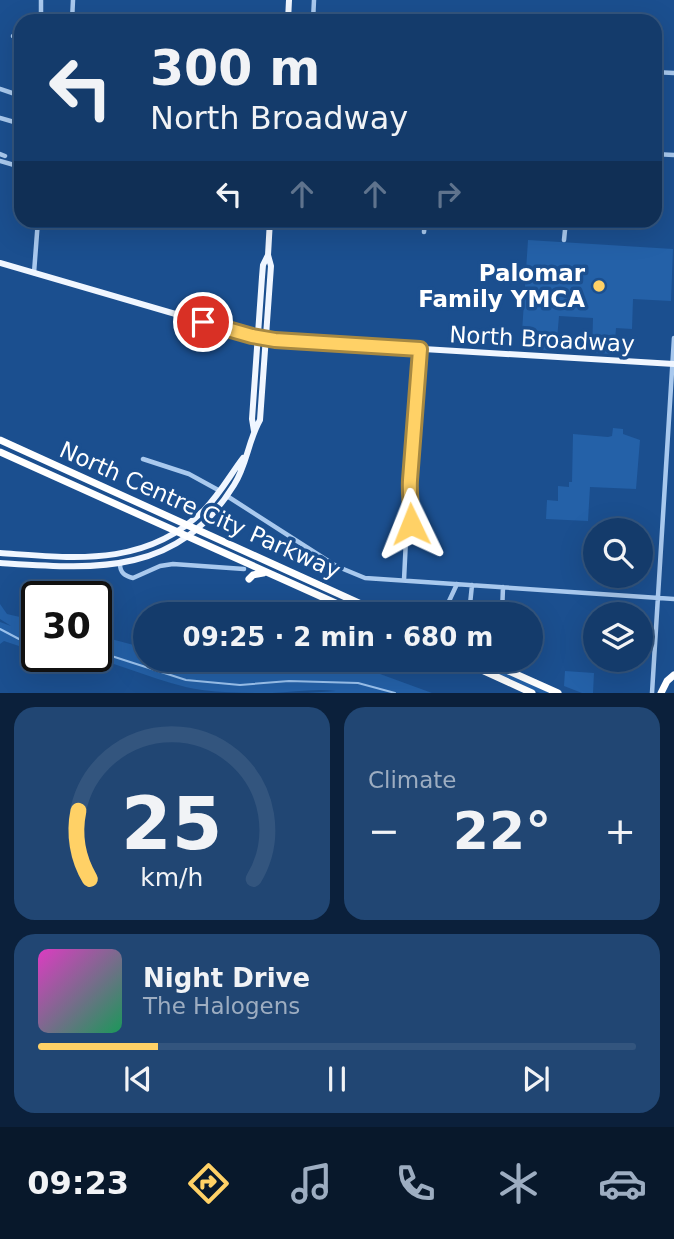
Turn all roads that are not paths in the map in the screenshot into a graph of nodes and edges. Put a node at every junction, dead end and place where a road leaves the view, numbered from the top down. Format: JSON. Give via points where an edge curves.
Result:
{"nodes":[{"id":1,"x":37,"y":228,"type":"edge"},
{"id":2,"x":270,"y":228,"type":"edge"},
{"id":3,"x":424,"y":228,"type":"edge"},
{"id":4,"x":565,"y":228,"type":"edge"},
{"id":5,"x":424,"y":232,"type":"dead end"},
{"id":6,"x":564,"y":240,"type":"dead end"},
{"id":7,"x":268,"y":256,"type":"junction"},
{"id":8,"x":0,"y":263,"type":"edge"},
{"id":9,"x":34,"y":273,"type":"junction"},
{"id":10,"x":258,"y":337,"type":"junction"},
{"id":11,"x":267,"y":338,"type":"junction"},
{"id":12,"x":674,"y":338,"type":"edge"},
{"id":13,"x":420,"y":349,"type":"junction"},
{"id":14,"x":673,"y":364,"type":"edge"},
{"id":15,"x":254,"y":432,"type":"junction"},
{"id":16,"x":0,"y":440,"type":"edge"},
{"id":17,"x":0,"y":452,"type":"edge"},
{"id":18,"x":143,"y":459,"type":"dead end"},
{"id":19,"x":224,"y":494,"type":"junction"},
{"id":20,"x":186,"y":525,"type":"junction"},
{"id":21,"x":195,"y":529,"type":"junction"},
{"id":22,"x":175,"y":531,"type":"junction"},
{"id":23,"x":186,"y":536,"type":"junction"},
{"id":24,"x":0,"y":554,"type":"edge"},
{"id":25,"x":0,"y":563,"type":"edge"},
{"id":26,"x":120,"y":564,"type":"junction"},
{"id":27,"x":244,"y":569,"type":"joint"},
{"id":28,"x":262,"y":573,"type":"junction"},
{"id":29,"x":248,"y":579,"type":"dead end"},
{"id":30,"x":404,"y":580,"type":"junction"},
{"id":31,"x":457,"y":584,"type":"junction"},
{"id":32,"x":472,"y":585,"type":"junction"},
{"id":33,"x":503,"y":587,"type":"junction"},
{"id":34,"x":659,"y":597,"type":"junction"},
{"id":35,"x":674,"y":598,"type":"edge"},
{"id":36,"x":331,"y":602,"type":"edge"},
{"id":37,"x":356,"y":602,"type":"edge"},
{"id":38,"x":449,"y":602,"type":"edge"},
{"id":39,"x":470,"y":602,"type":"edge"},
{"id":40,"x":502,"y":602,"type":"edge"},
{"id":41,"x":483,"y":672,"type":"edge"},
{"id":42,"x":511,"y":672,"type":"edge"},
{"id":43,"x":674,"y":675,"type":"edge"},
{"id":44,"x":517,"y":690,"type":"edge"},
{"id":45,"x":533,"y":693,"type":"edge"},
{"id":46,"x":558,"y":693,"type":"edge"},
{"id":47,"x":652,"y":693,"type":"edge"},
{"id":48,"x":661,"y":693,"type":"edge"}],
"edges":[{"from":1,"to":9,"type":"street"},
{"from":2,"to":7,"type":"main road"},
{"from":3,"to":5,"type":"street"},
{"from":4,"to":6,"type":"street"},
{"from":7,"to":10,"type":"main road","via":[[263,265]]},
{"from":7,"to":11,"type":"main road"},
{"from":8,"to":9,"type":"main road","name":"North Broadway"},
{"from":9,"to":10,"type":"main road","name":"North Broadway"},
{"from":10,"to":11,"type":"main road","name":"North Broadway"},
{"from":10,"to":15,"type":"main road"},
{"from":11,"to":13,"type":"main road","name":"North Broadway"},
{"from":11,"to":15,"type":"main road","via":[[262,407]]},
{"from":12,"to":14,"type":"street"},
{"from":13,"to":14,"type":"main road","name":"North Broadway"},
{"from":13,"to":30,"type":"street","via":[[410,482],[413,505]]},
{"from":14,"to":34,"type":"street"},
{"from":15,"to":19,"type":"main road","via":[[242,470]]},
{"from":16,"to":20,"type":"highway","name":"North Centre City Parkway"},
{"from":17,"to":22,"type":"highway","name":"North Centre City Parkway"},
{"from":18,"to":19,"type":"street","via":[[189,474]]},
{"from":19,"to":20,"type":"main road"},
{"from":19,"to":21,"type":"main road"},
{"from":19,"to":30,"type":"street","via":[[350,573]]},
{"from":20,"to":21,"type":"highway","name":"North Centre City Parkway"},
{"from":20,"to":22,"type":"main road"},
{"from":21,"to":23,"type":"main road"},
{"from":21,"to":37,"type":"highway","name":"North Centre City Parkway"},
{"from":22,"to":23,"type":"highway","name":"North Centre City Parkway"},
{"from":22,"to":24,"type":"main road","via":[[141,548],[105,557]]},
{"from":23,"to":26,"type":"main road","via":[[152,555]]},
{"from":23,"to":28,"type":"highway","name":"North Centre City Parkway"},
{"from":25,"to":26,"type":"main road","via":[[84,568]]},
{"from":26,"to":27,"type":"street","via":[[125,576],[133,578],[173,564]]},
{"from":27,"to":28,"type":"highway"},
{"from":28,"to":29,"type":"highway"},
{"from":28,"to":36,"type":"highway","name":"North Centre City Parkway"},
{"from":30,"to":31,"type":"street"},
{"from":31,"to":32,"type":"street"},
{"from":31,"to":38,"type":"street"},
{"from":32,"to":33,"type":"street"},
{"from":32,"to":39,"type":"street"},
{"from":33,"to":34,"type":"street"},
{"from":33,"to":40,"type":"street"},
{"from":34,"to":35,"type":"street"},
{"from":34,"to":47,"type":"street"},
{"from":41,"to":44,"type":"highway"},
{"from":42,"to":46,"type":"highway"},
{"from":43,"to":48,"type":"highway"},
{"from":44,"to":45,"type":"highway"}]}
